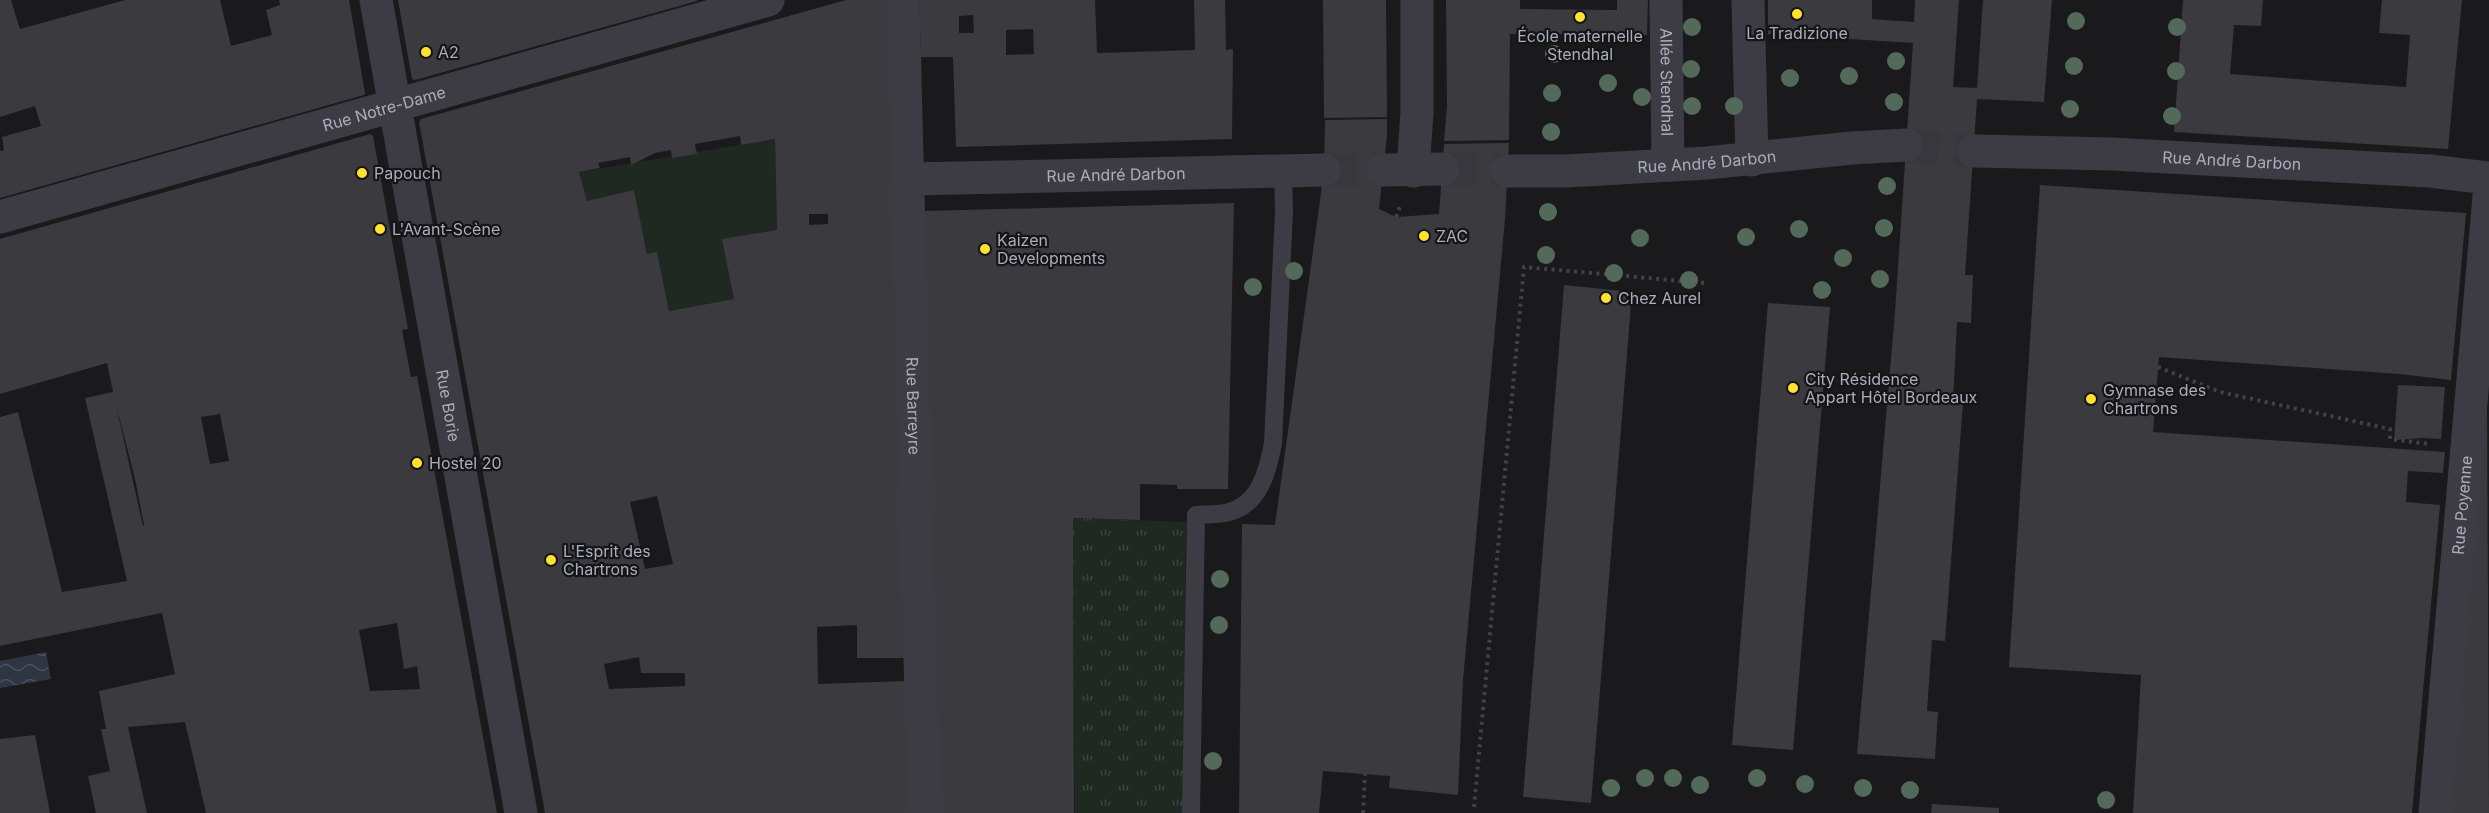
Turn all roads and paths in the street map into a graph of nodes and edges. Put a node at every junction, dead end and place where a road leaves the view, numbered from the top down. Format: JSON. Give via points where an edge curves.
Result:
{"nodes":[{"id":1,"x":376,"y":0,"type":"edge"},
{"id":2,"x":768,"y":0,"type":"edge"},
{"id":3,"x":903,"y":0,"type":"edge"},
{"id":4,"x":1417,"y":0,"type":"edge"},
{"id":5,"x":1666,"y":0,"type":"edge"},
{"id":6,"x":1748,"y":0,"type":"edge"},
{"id":7,"x":395,"y":106,"type":"junction"},
{"id":8,"x":1906,"y":145,"type":"tunnel mouth"},
{"id":9,"x":1974,"y":151,"type":"tunnel mouth"},
{"id":10,"x":1752,"y":160,"type":"junction"},
{"id":11,"x":1668,"y":165,"type":"junction"},
{"id":12,"x":1324,"y":170,"type":"tunnel mouth"},
{"id":13,"x":1413,"y":170,"type":"dead end"},
{"id":14,"x":1283,"y":171,"type":"junction"},
{"id":15,"x":1507,"y":171,"type":"tunnel mouth"},
{"id":16,"x":2489,"y":178,"type":"edge"},
{"id":17,"x":909,"y":179,"type":"junction"},
{"id":18,"x":2489,"y":197,"type":"edge"},
{"id":19,"x":0,"y":217,"type":"edge"},
{"id":20,"x":1704,"y":283,"type":"dead end"},
{"id":21,"x":2158,"y":367,"type":"dead end"},
{"id":22,"x":2468,"y":448,"type":"junction"},
{"id":23,"x":1365,"y":774,"type":"dead end"},
{"id":24,"x":1474,"y":807,"type":"dead end"},
{"id":25,"x":521,"y":813,"type":"edge"},
{"id":26,"x":924,"y":813,"type":"edge"},
{"id":27,"x":1191,"y":813,"type":"edge"},
{"id":28,"x":1363,"y":813,"type":"edge"},
{"id":29,"x":2435,"y":813,"type":"edge"}],
"edges":[{"from":1,"to":7,"type":"street","name":"Rue Borie"},
{"from":2,"to":7,"type":"street","name":"Rue Notre-Dame"},
{"from":3,"to":17,"type":"street","name":"Rue Barreyre"},
{"from":4,"to":13,"type":"street"},
{"from":5,"to":11,"type":"street","name":"Allée Stendhal"},
{"from":6,"to":10,"type":"street"},
{"from":7,"to":19,"type":"street","name":"Rue Notre-Dame"},
{"from":7,"to":25,"type":"street","name":"Rue Borie"},
{"from":8,"to":10,"type":"street","name":"Rue André Darbon"},
{"from":9,"to":16,"type":"street","name":"Rue André Darbon","via":[[2112,154],[2430,171]]},
{"from":10,"to":11,"type":"street","name":"Rue André Darbon"},
{"from":11,"to":15,"type":"street","name":"Rue André Darbon"},
{"from":12,"to":14,"type":"street","name":"Rue André Darbon"},
{"from":14,"to":17,"type":"street","name":"Rue André Darbon"},
{"from":14,"to":27,"type":"lane","via":[[1274,432],[1269,465],[1260,487],[1246,505],[1230,512],[1196,515]]},
{"from":17,"to":26,"type":"street","name":"Rue Barreyre"},
{"from":18,"to":22,"type":"street","name":"Rue Poyenne"},
{"from":20,"to":24,"type":"path","via":[[1524,267]]},
{"from":21,"to":22,"type":"path","via":[[2220,392],[2390,429],[2390,439]]},
{"from":22,"to":29,"type":"street","name":"Rue Poyenne"},
{"from":23,"to":28,"type":"path"}]}
